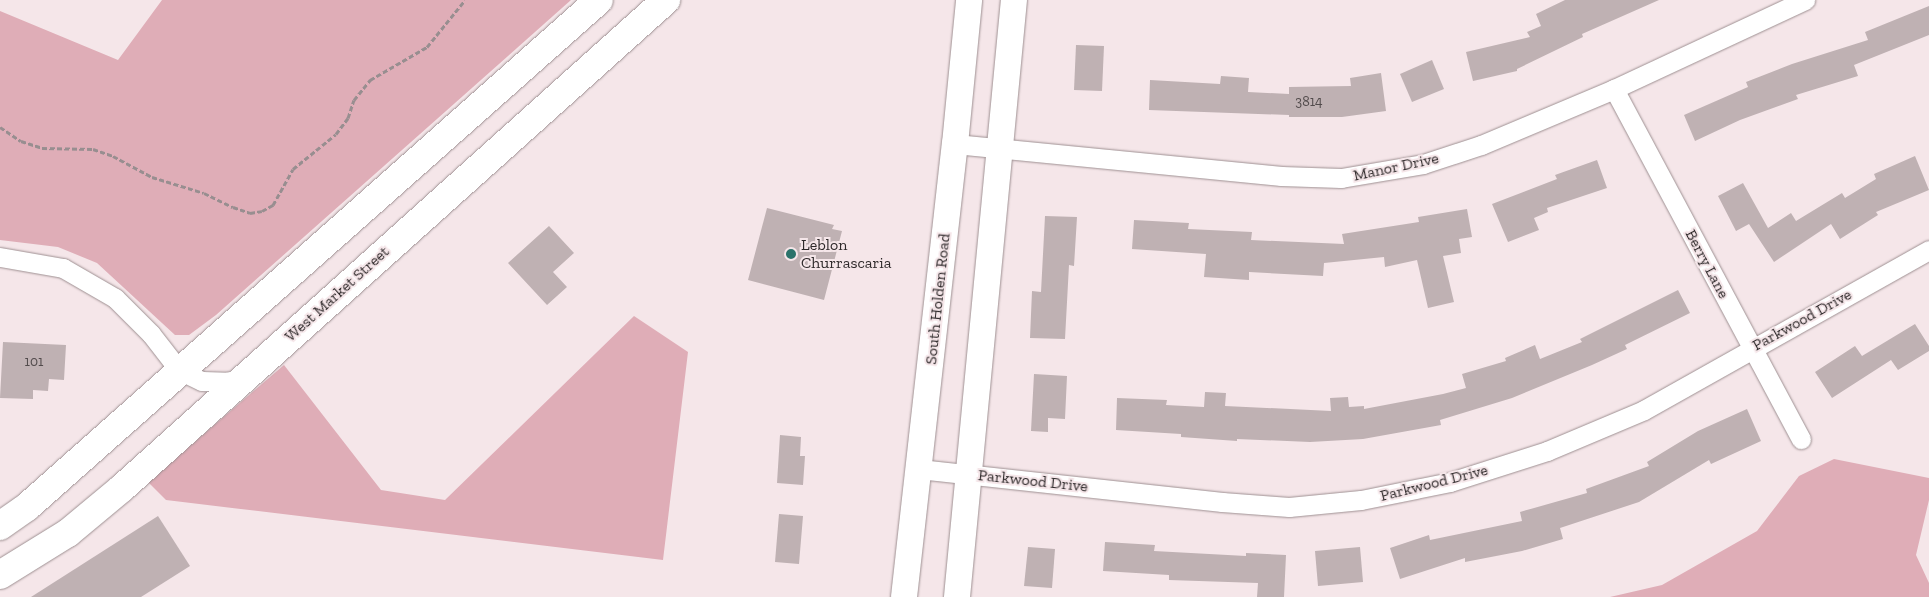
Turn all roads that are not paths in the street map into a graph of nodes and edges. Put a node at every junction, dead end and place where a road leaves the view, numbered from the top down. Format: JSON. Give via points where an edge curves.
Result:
{"nodes":[{"id":1,"x":599,"y":0,"type":"edge"},
{"id":2,"x":666,"y":0,"type":"edge"},
{"id":3,"x":969,"y":0,"type":"edge"},
{"id":4,"x":1014,"y":0,"type":"edge"},
{"id":5,"x":1800,"y":1,"type":"edge"},
{"id":6,"x":1614,"y":89,"type":"junction"},
{"id":7,"x":955,"y":144,"type":"junction"},
{"id":8,"x":1000,"y":148,"type":"junction"},
{"id":9,"x":1929,"y":250,"type":"edge"},
{"id":10,"x":0,"y":258,"type":"edge"},
{"id":11,"x":1752,"y":348,"type":"junction"},
{"id":12,"x":180,"y":370,"type":"junction"},
{"id":13,"x":243,"y":378,"type":"junction"},
{"id":14,"x":1801,"y":439,"type":"dead end"},
{"id":15,"x":918,"y":469,"type":"junction"},
{"id":16,"x":970,"y":474,"type":"junction"},
{"id":17,"x":0,"y":526,"type":"edge"},
{"id":18,"x":0,"y":575,"type":"edge"},
{"id":19,"x":904,"y":597,"type":"edge"},
{"id":20,"x":957,"y":597,"type":"edge"}],
"edges":[{"from":1,"to":12,"type":"main road"},
{"from":2,"to":13,"type":"main road","name":"West Market Street"},
{"from":3,"to":7,"type":"main road","name":"South Holden Road"},
{"from":4,"to":8,"type":"main road"},
{"from":5,"to":6,"type":"street","name":"Manor Drive"},
{"from":6,"to":8,"type":"street","name":"Manor Drive","via":[[1481,145],[1423,164],[1341,178],[1281,176]]},
{"from":6,"to":11,"type":"street","name":"Berry Lane"},
{"from":7,"to":8,"type":"street","name":"Manor Drive"},
{"from":7,"to":15,"type":"main road","name":"South Holden Road"},
{"from":8,"to":16,"type":"main road"},
{"from":9,"to":11,"type":"street","name":"Parkwood Drive"},
{"from":10,"to":12,"type":"street","via":[[63,268],[115,298],[151,334]]},
{"from":11,"to":14,"type":"street","name":"Berry Lane"},
{"from":11,"to":16,"type":"street","name":"Parkwood Drive","via":[[1644,410],[1547,451],[1450,482],[1361,500],[1290,506],[1222,502]]},
{"from":12,"to":13,"type":"street","via":[[202,381],[226,382]]},
{"from":12,"to":17,"type":"main road","via":[[27,506]]},
{"from":13,"to":18,"type":"main road","name":"West Market Street","via":[[68,534]]},
{"from":15,"to":16,"type":"street","name":"Parkwood Drive"},
{"from":15,"to":19,"type":"main road","name":"South Holden Road"},
{"from":16,"to":20,"type":"main road"}]}
